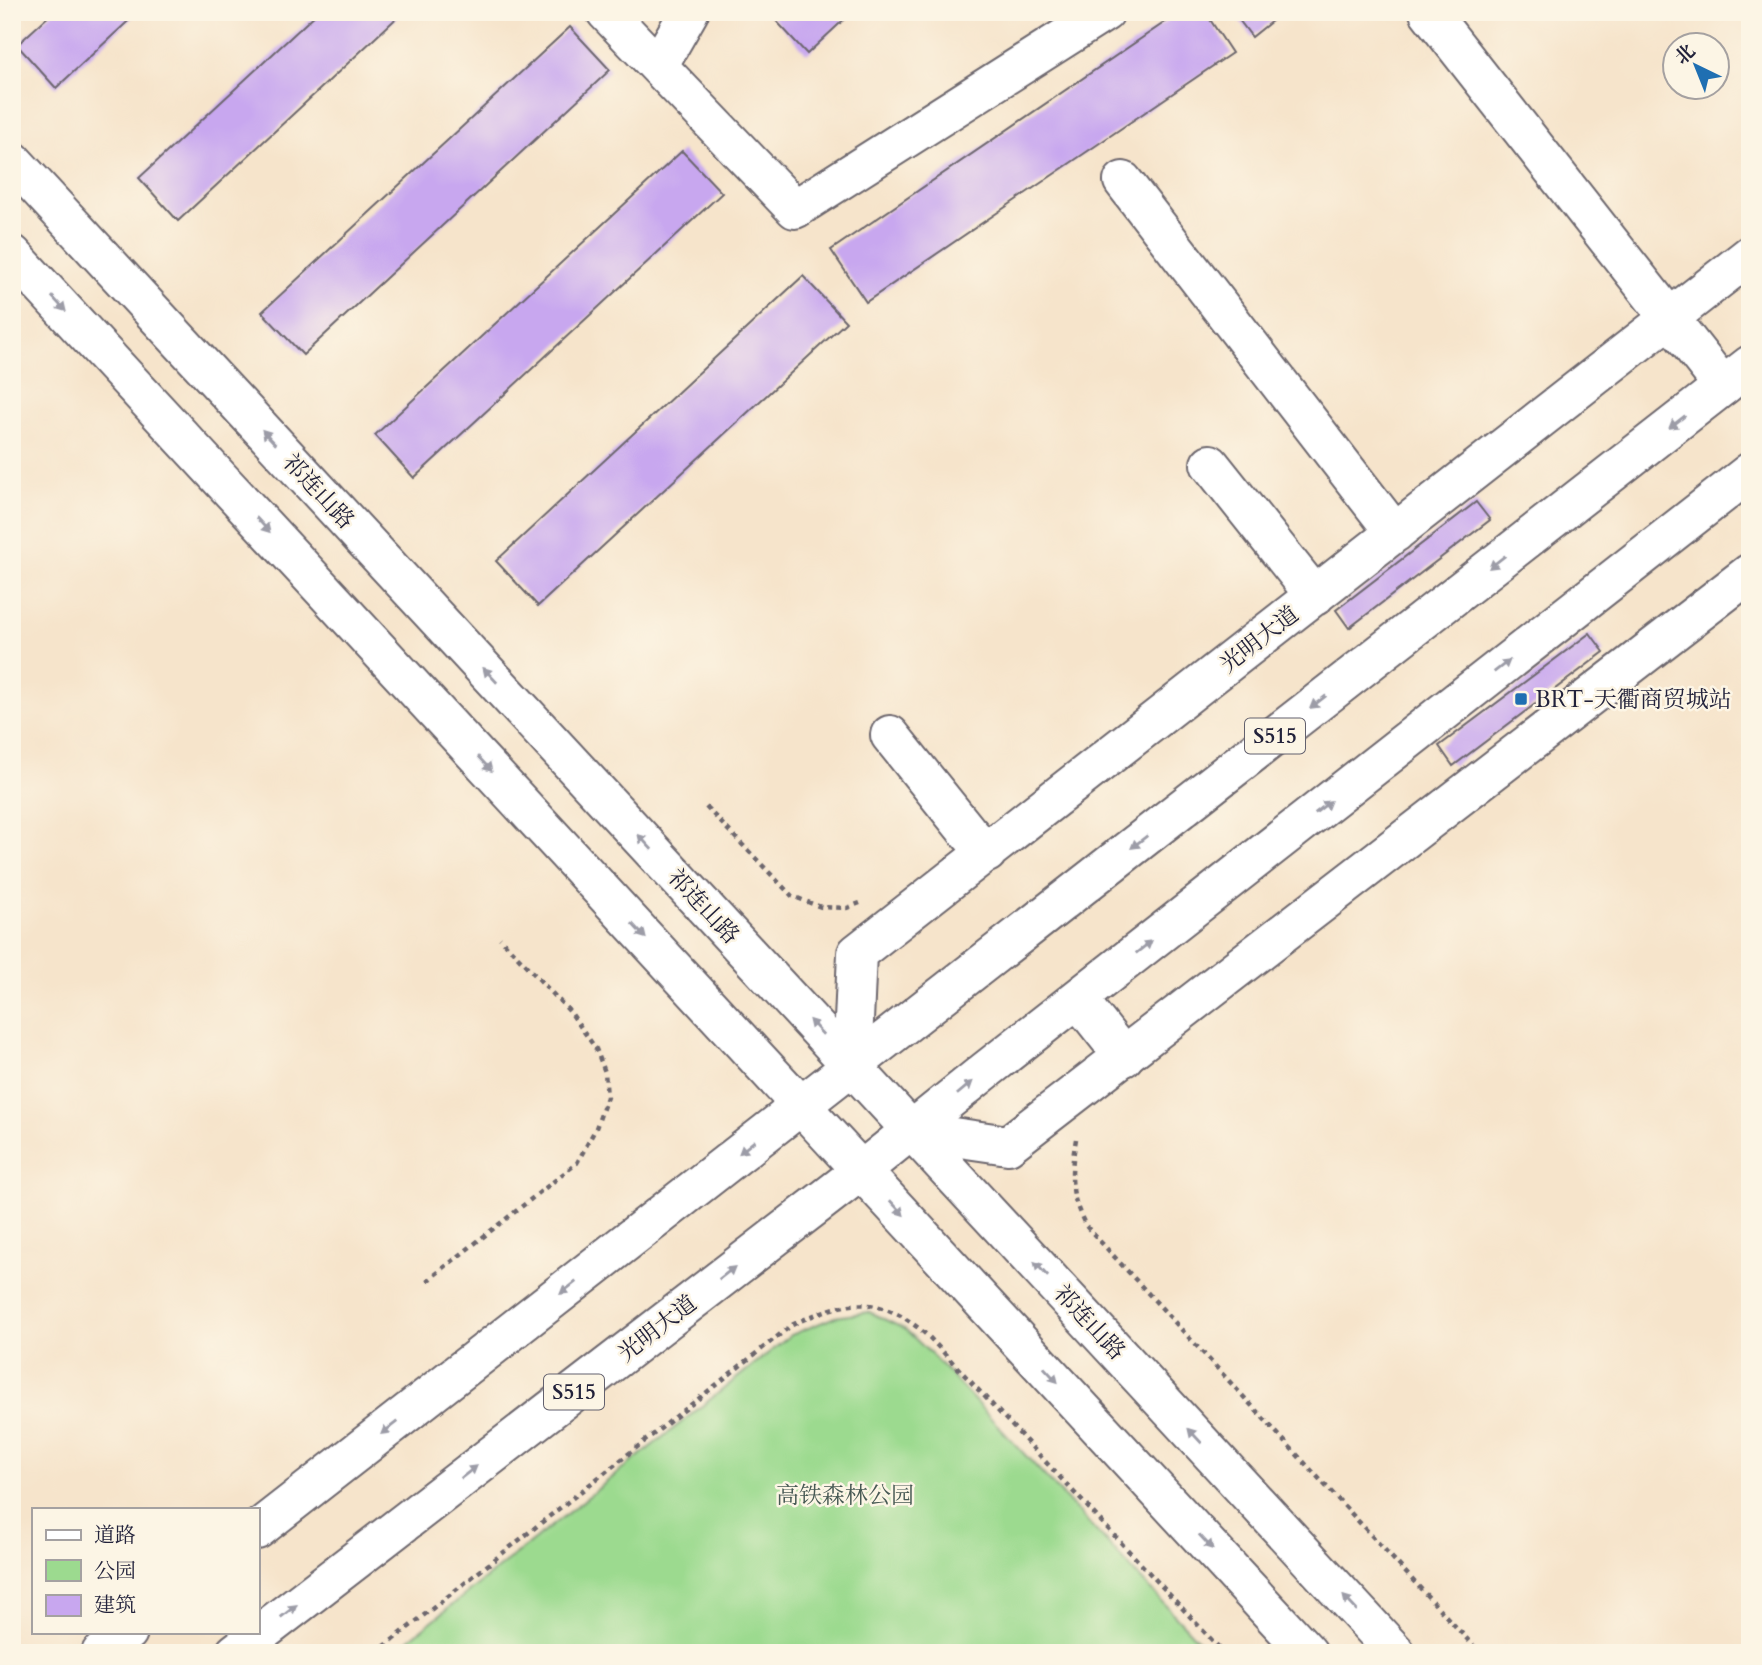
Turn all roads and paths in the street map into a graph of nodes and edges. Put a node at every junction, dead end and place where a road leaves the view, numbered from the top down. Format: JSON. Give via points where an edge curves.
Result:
{"nodes":[{"id":1,"x":606,"y":12,"type":"edge"},
{"id":2,"x":689,"y":12,"type":"edge"},
{"id":3,"x":1105,"y":12,"type":"edge"},
{"id":4,"x":1429,"y":12,"type":"edge"},
{"id":5,"x":658,"y":66,"type":"junction"},
{"id":6,"x":12,"y":160,"type":"edge"},
{"id":7,"x":1123,"y":181,"type":"dead end"},
{"id":8,"x":12,"y":254,"type":"edge"},
{"id":9,"x":1750,"y":255,"type":"edge"},
{"id":10,"x":1670,"y":318,"type":"junction"},
{"id":11,"x":1736,"y":376,"type":"edge"},
{"id":12,"x":1210,"y":464,"type":"dead end"},
{"id":13,"x":1750,"y":472,"type":"edge"},
{"id":14,"x":1395,"y":533,"type":"junction"},
{"id":15,"x":1750,"y":573,"type":"edge"},
{"id":16,"x":1315,"y":596,"type":"junction"},
{"id":17,"x":890,"y":735,"type":"dead end"},
{"id":18,"x":706,"y":807,"type":"dead end"},
{"id":19,"x":988,"y":853,"type":"junction"},
{"id":20,"x":867,"y":900,"type":"dead end"},
{"id":21,"x":500,"y":938,"type":"dead end"},
{"id":22,"x":1077,"y":999,"type":"junction"},
{"id":23,"x":1124,"y":1057,"type":"junction"},
{"id":24,"x":852,"y":1066,"type":"junction"},
{"id":25,"x":800,"y":1105,"type":"junction"},
{"id":26,"x":912,"y":1131,"type":"junction"},
{"id":27,"x":1076,"y":1137,"type":"dead end"},
{"id":28,"x":862,"y":1170,"type":"junction"},
{"id":29,"x":427,"y":1281,"type":"dead end"},
{"id":30,"x":259,"y":1528,"type":"edge"},
{"id":31,"x":125,"y":1634,"type":"edge"},
{"id":32,"x":101,"y":1653,"type":"edge"},
{"id":33,"x":235,"y":1653,"type":"edge"},
{"id":34,"x":376,"y":1653,"type":"edge"},
{"id":35,"x":1224,"y":1653,"type":"edge"},
{"id":36,"x":1308,"y":1653,"type":"edge"},
{"id":37,"x":1396,"y":1653,"type":"edge"},
{"id":38,"x":1480,"y":1653,"type":"edge"}],
"edges":[{"from":1,"to":5,"type":"main road"},
{"from":2,"to":5,"type":"main road"},
{"from":3,"to":5,"type":"main road","via":[[795,209]]},
{"from":4,"to":10,"type":"main road"},
{"from":24,"to":6,"type":"main road","name":"祁连山路","one_way":true},
{"from":7,"to":14,"type":"main road"},
{"from":8,"to":25,"type":"main road","one_way":true},
{"from":9,"to":10,"type":"main road","name":"光明大道"},
{"from":10,"to":11,"type":"main road"},
{"from":10,"to":14,"type":"main road","name":"光明大道"},
{"from":11,"to":24,"type":"main road","number":"S515","one_way":true},
{"from":12,"to":16,"type":"main road"},
{"from":22,"to":13,"type":"main road","name":"光明大道","number":"S515","one_way":true},
{"from":14,"to":16,"type":"main road","name":"光明大道"},
{"from":15,"to":23,"type":"main road"},
{"from":16,"to":19,"type":"main road","name":"光明大道"},
{"from":17,"to":19,"type":"main road"},
{"from":18,"to":20,"type":"path","via":[[792,896],[821,907],[847,908]]},
{"from":19,"to":24,"type":"main road","name":"光明大道","via":[[858,953]]},
{"from":21,"to":29,"type":"path","via":[[571,1013],[596,1049],[605,1072],[607,1097],[577,1163]]},
{"from":22,"to":23,"type":"main road"},
{"from":26,"to":22,"type":"main road","name":"光明大道","number":"S515","one_way":true},
{"from":23,"to":26,"type":"main road","via":[[1008,1145]]},
{"from":24,"to":25,"type":"main road","number":"S515"},
{"from":24,"to":26,"type":"main road","name":"祁连山路"},
{"from":25,"to":28,"type":"main road"},
{"from":25,"to":30,"type":"main road","number":"S515","one_way":true},
{"from":26,"to":28,"type":"main road","name":"光明大道","number":"S515"},
{"from":37,"to":26,"type":"main road","name":"祁连山路","one_way":true},
{"from":27,"to":38,"type":"path","via":[[1071,1185],[1086,1226]]},
{"from":33,"to":28,"type":"main road","name":"光明大道","number":"S515","one_way":true},
{"from":28,"to":36,"type":"main road","one_way":true},
{"from":31,"to":32,"type":"main road"},
{"from":34,"to":35,"type":"path","via":[[792,1325],[826,1309],[864,1303],[911,1320]]}]}
